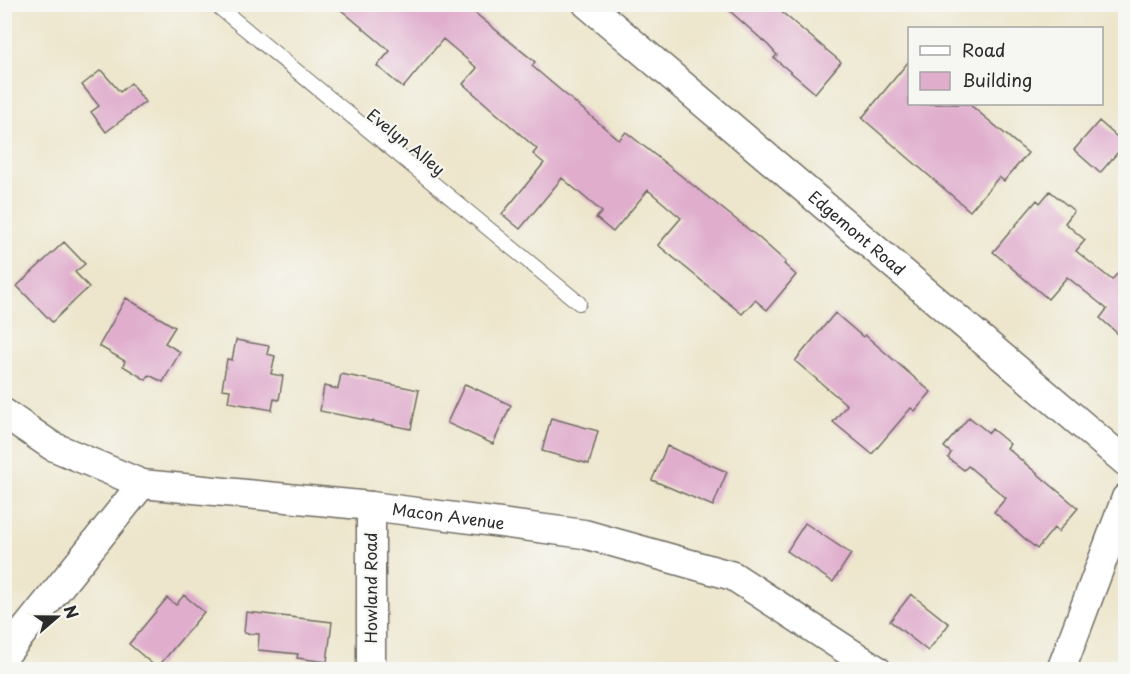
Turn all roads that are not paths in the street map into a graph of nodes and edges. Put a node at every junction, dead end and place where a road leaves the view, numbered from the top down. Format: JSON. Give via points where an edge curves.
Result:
{"nodes":[{"id":1,"x":215,"y":4,"type":"edge"},
{"id":2,"x":587,"y":4,"type":"edge"},
{"id":3,"x":579,"y":303,"type":"dead end"},
{"id":4,"x":4,"y":413,"type":"edge"},
{"id":5,"x":1125,"y":462,"type":"edge"},
{"id":6,"x":142,"y":484,"type":"junction"},
{"id":7,"x":1125,"y":498,"type":"edge"},
{"id":8,"x":370,"y":506,"type":"junction"},
{"id":9,"x":4,"y":656,"type":"edge"},
{"id":10,"x":371,"y":669,"type":"edge"},
{"id":11,"x":877,"y":669,"type":"edge"},
{"id":12,"x":1061,"y":669,"type":"edge"}],
"edges":[{"from":1,"to":3,"type":"lane","name":"Evelyn Alley"},
{"from":2,"to":5,"type":"street","name":"Edgemont Road"},
{"from":4,"to":6,"type":"street","name":"Macon Avenue","via":[[52,446]]},
{"from":6,"to":8,"type":"street","name":"Macon Avenue"},
{"from":6,"to":9,"type":"street"},
{"from":7,"to":12,"type":"street"},
{"from":8,"to":10,"type":"street","name":"Howland Road"},
{"from":8,"to":11,"type":"street","name":"Macon Avenue","via":[[584,534],[733,576]]}]}
